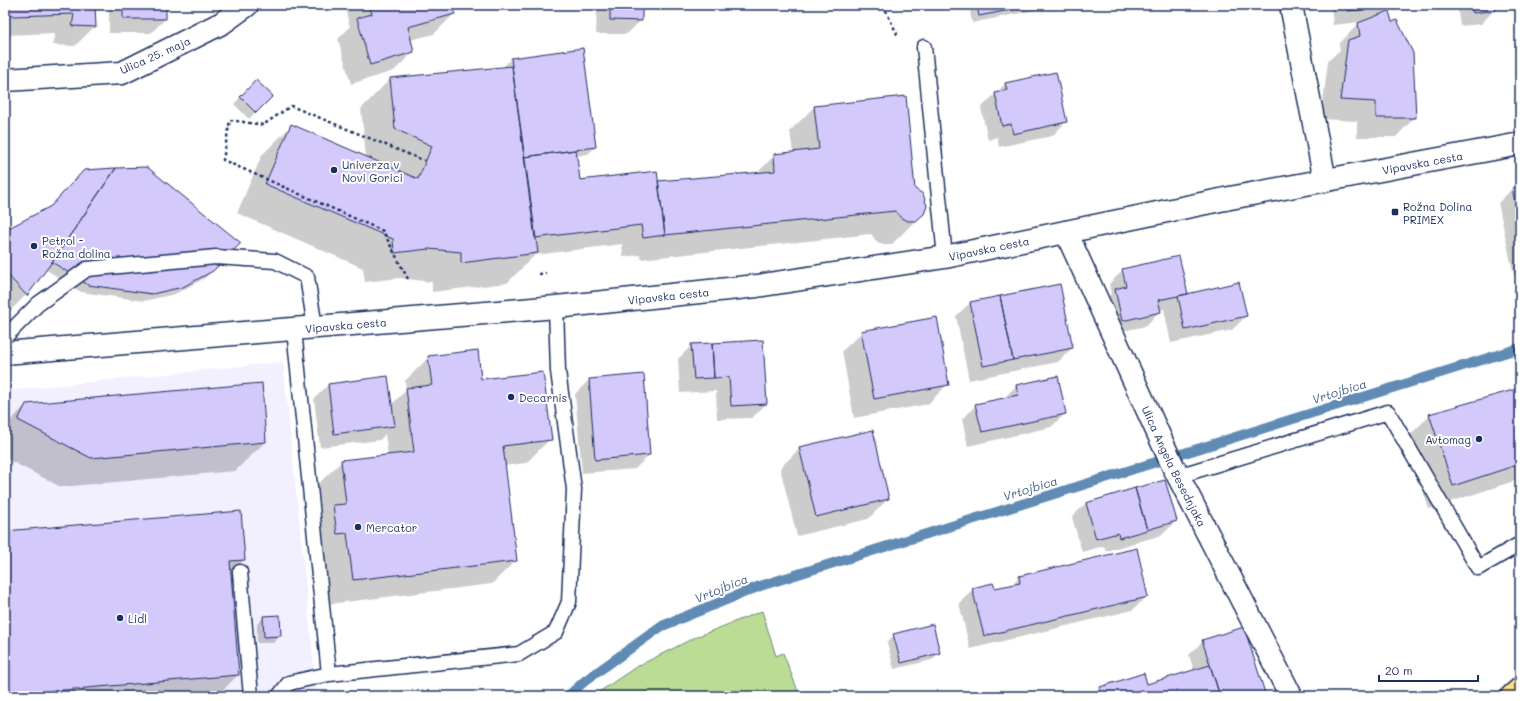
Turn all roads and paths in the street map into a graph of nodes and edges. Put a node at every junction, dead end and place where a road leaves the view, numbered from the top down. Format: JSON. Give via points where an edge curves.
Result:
{"nodes":[{"id":1,"x":247,"y":5,"type":"edge"},
{"id":2,"x":883,"y":5,"type":"edge"},
{"id":3,"x":1290,"y":5,"type":"edge"},
{"id":4,"x":898,"y":36,"type":"dead end"},
{"id":5,"x":924,"y":47,"type":"dead end"},
{"id":6,"x":5,"y":80,"type":"edge"},
{"id":7,"x":1520,"y":144,"type":"edge"},
{"id":8,"x":426,"y":161,"type":"dead end"},
{"id":9,"x":1325,"y":181,"type":"junction"},
{"id":10,"x":1066,"y":232,"type":"junction"},
{"id":11,"x":945,"y":257,"type":"junction"},
{"id":12,"x":546,"y":273,"type":"dead end"},
{"id":13,"x":539,"y":274,"type":"dead end"},
{"id":14,"x":408,"y":279,"type":"dead end"},
{"id":15,"x":556,"y":307,"type":"junction"},
{"id":16,"x":305,"y":329,"type":"junction"},
{"id":17,"x":5,"y":337,"type":"edge"},
{"id":18,"x":5,"y":353,"type":"edge"},
{"id":19,"x":1175,"y":471,"type":"junction"},
{"id":20,"x":1520,"y":544,"type":"edge"},
{"id":21,"x":240,"y":572,"type":"dead end"},
{"id":22,"x":329,"y":674,"type":"junction"},
{"id":23,"x":251,"y":696,"type":"edge"},
{"id":24,"x":280,"y":696,"type":"edge"},
{"id":25,"x":1291,"y":696,"type":"edge"}],
"edges":[{"from":1,"to":6,"type":"main road","name":"Ulica 25. maja","via":[[222,24],[122,73]]},
{"from":2,"to":4,"type":"path"},
{"from":3,"to":9,"type":"main road"},
{"from":5,"to":11,"type":"lane"},
{"from":7,"to":9,"type":"main road","name":"Vipavska cesta"},
{"from":8,"to":14,"type":"path","via":[[291,106],[263,125],[230,120],[223,160],[383,231]]},
{"from":9,"to":10,"type":"main road","name":"Vipavska cesta"},
{"from":10,"to":11,"type":"main road","name":"Vipavska cesta"},
{"from":10,"to":19,"type":"main road","name":"Ulica Angela Besednjaka"},
{"from":11,"to":15,"type":"main road","name":"Vipavska cesta","via":[[757,286]]},
{"from":12,"to":13,"type":"path"},
{"from":15,"to":16,"type":"main road","name":"Vipavska cesta"},
{"from":15,"to":22,"type":"lane","via":[[558,371],[574,489],[569,602],[556,632],[519,654]]},
{"from":16,"to":17,"type":"lane","via":[[307,277],[275,261],[216,257],[87,269],[38,304]]},
{"from":16,"to":18,"type":"main road","name":"Vipavska cesta"},
{"from":16,"to":22,"type":"lane"},
{"from":19,"to":20,"type":"lane","via":[[1388,412],[1478,568]]},
{"from":19,"to":25,"type":"main road","name":"Ulica Angela Besednjaka"},
{"from":21,"to":23,"type":"lane"},
{"from":22,"to":24,"type":"lane","via":[[290,683]]}]}
